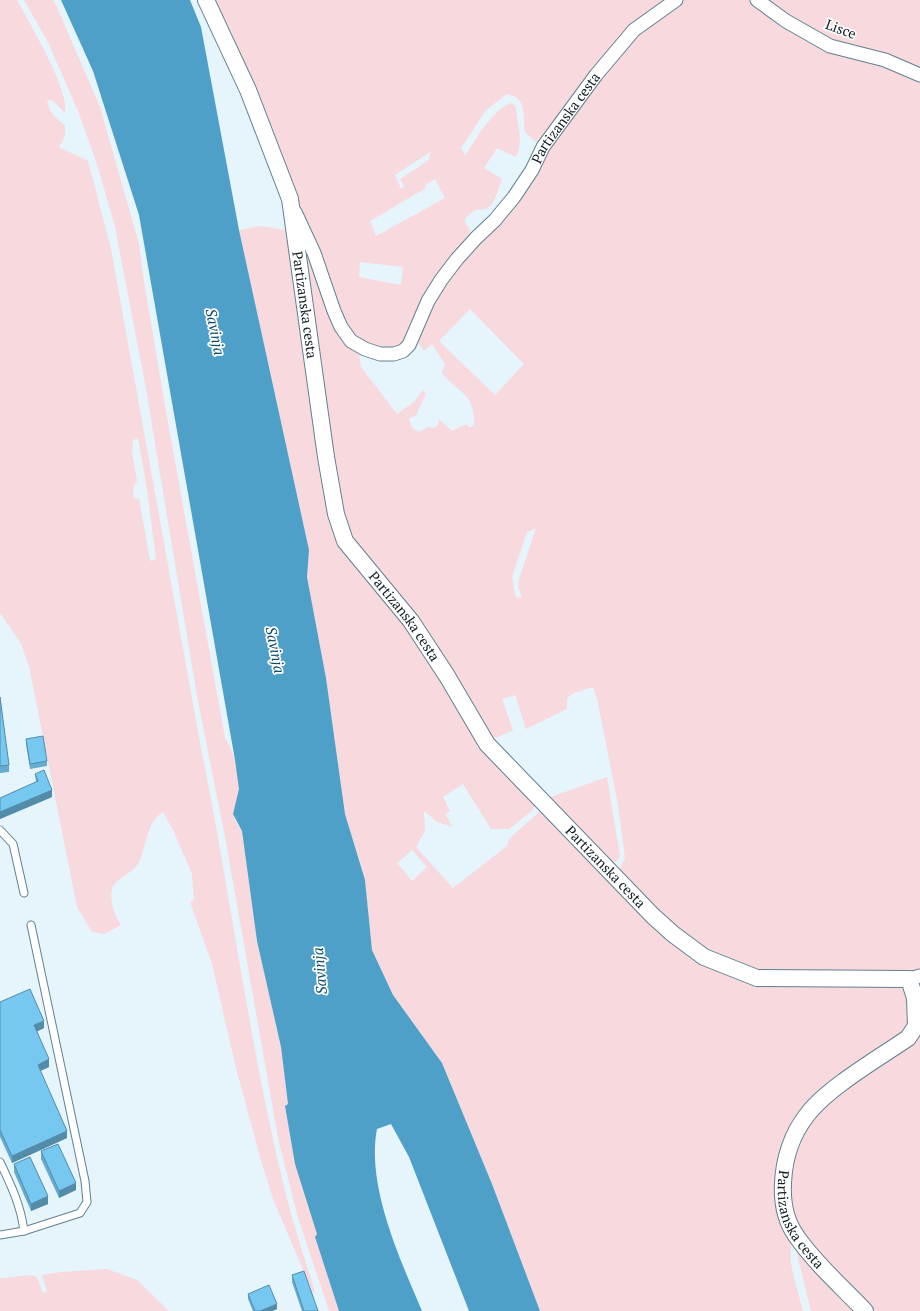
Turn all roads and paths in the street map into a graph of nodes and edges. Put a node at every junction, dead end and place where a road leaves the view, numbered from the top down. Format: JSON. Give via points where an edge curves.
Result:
{"nodes":[{"id":1,"x":206,"y":0,"type":"edge"},
{"id":2,"x":676,"y":0,"type":"edge"},
{"id":3,"x":757,"y":0,"type":"edge"},
{"id":4,"x":920,"y":75,"type":"edge"},
{"id":5,"x":290,"y":201,"type":"junction"},
{"id":6,"x":0,"y":830,"type":"edge"},
{"id":7,"x":24,"y":893,"type":"dead end"},
{"id":8,"x":31,"y":925,"type":"dead end"},
{"id":9,"x":915,"y":977,"type":"edge"},
{"id":10,"x":0,"y":1162,"type":"edge"},
{"id":11,"x":24,"y":1231,"type":"junction"},
{"id":12,"x":0,"y":1235,"type":"edge"},
{"id":13,"x":865,"y":1311,"type":"edge"}],
"edges":[{"from":1,"to":5,"type":"street","name":"Partizanska cesta","via":[[248,90]]},
{"from":2,"to":5,"type":"street","name":"Partizanska cesta","via":[[634,30],[596,75],[543,147],[532,170],[514,197],[449,270],[428,301],[409,345],[403,351],[380,354],[351,341],[334,311],[314,253]]},
{"from":3,"to":4,"type":"street","name":"Lisce","via":[[786,21],[830,46],[886,60]]},
{"from":5,"to":9,"type":"street","name":"Partizanska cesta","via":[[326,457],[336,514],[345,541],[411,621],[487,744],[652,916],[704,957],[757,978]]},
{"from":6,"to":7,"type":"lane","via":[[14,844]]},
{"from":8,"to":11,"type":"lane","via":[[85,1181],[87,1202],[80,1213]]},
{"from":9,"to":13,"type":"street","name":"Partizanska cesta","via":[[916,1026],[908,1038],[831,1091],[807,1115],[789,1146],[783,1177],[785,1217],[796,1237]]},
{"from":10,"to":11,"type":"lane","via":[[15,1193]]},
{"from":11,"to":12,"type":"lane"}]}
